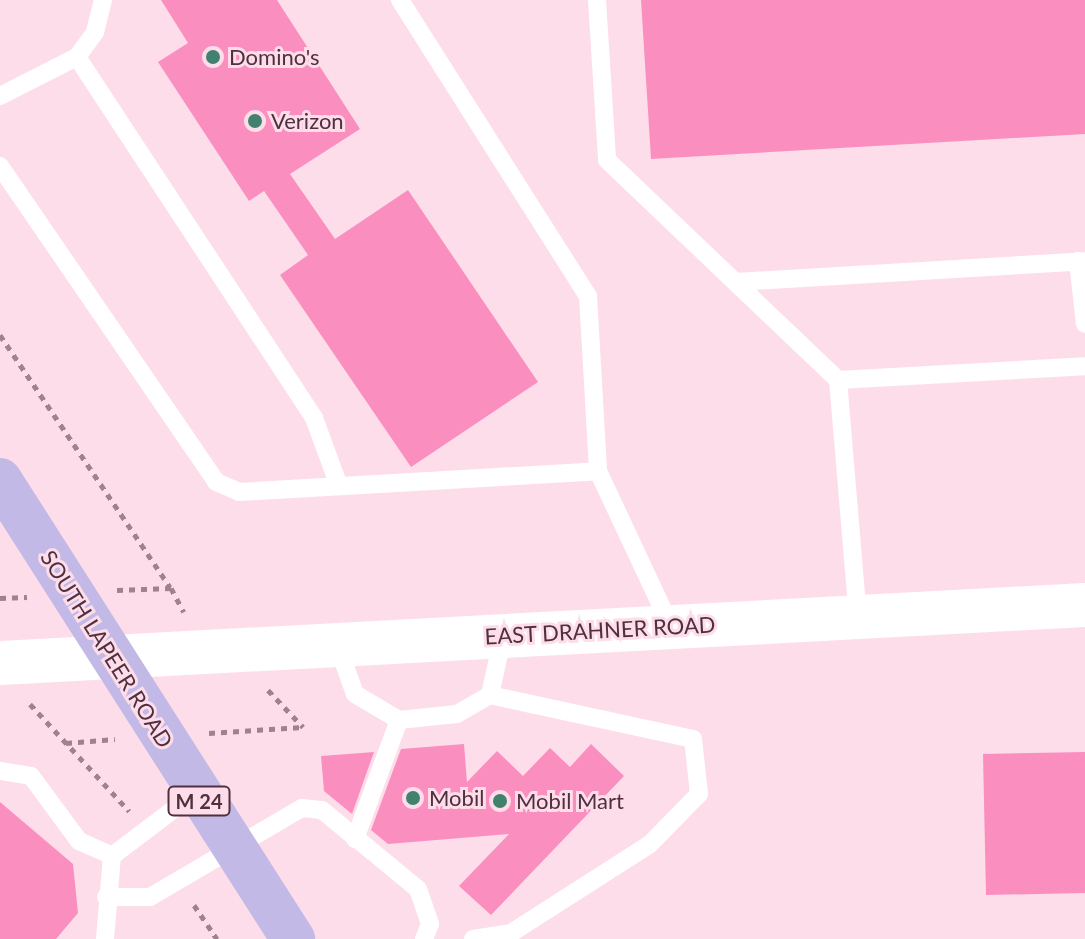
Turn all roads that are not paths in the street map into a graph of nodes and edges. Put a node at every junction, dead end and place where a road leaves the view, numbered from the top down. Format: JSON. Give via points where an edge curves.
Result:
{"nodes":[{"id":1,"x":103,"y":0,"type":"edge"},
{"id":2,"x":400,"y":0,"type":"edge"},
{"id":3,"x":597,"y":0,"type":"edge"},
{"id":4,"x":77,"y":57,"type":"junction"},
{"id":5,"x":0,"y":96,"type":"edge"},
{"id":6,"x":0,"y":166,"type":"edge"},
{"id":7,"x":1082,"y":261,"type":"edge"},
{"id":8,"x":735,"y":282,"type":"junction"},
{"id":9,"x":1085,"y":324,"type":"edge"},
{"id":10,"x":1085,"y":366,"type":"edge"},
{"id":11,"x":838,"y":380,"type":"junction"},
{"id":12,"x":598,"y":471,"type":"junction"},
{"id":13,"x":0,"y":480,"type":"edge"},
{"id":14,"x":339,"y":486,"type":"junction"},
{"id":15,"x":1085,"y":605,"type":"edge"},
{"id":16,"x":858,"y":617,"type":"junction"},
{"id":17,"x":671,"y":627,"type":"junction"},
{"id":18,"x":503,"y":636,"type":"junction"},
{"id":19,"x":337,"y":644,"type":"junction"},
{"id":20,"x":115,"y":656,"type":"junction"},
{"id":21,"x":0,"y":663,"type":"edge"},
{"id":22,"x":490,"y":695,"type":"junction"},
{"id":23,"x":399,"y":720,"type":"junction"},
{"id":24,"x":0,"y":771,"type":"edge"},
{"id":25,"x":194,"y":794,"type":"junction"},
{"id":26,"x":355,"y":839,"type":"junction"},
{"id":27,"x":234,"y":852,"type":"junction"},
{"id":28,"x":112,"y":856,"type":"junction"},
{"id":29,"x":106,"y":897,"type":"junction"},
{"id":30,"x":105,"y":939,"type":"edge"},
{"id":31,"x":293,"y":939,"type":"edge"},
{"id":32,"x":424,"y":939,"type":"edge"},
{"id":33,"x":473,"y":939,"type":"edge"}],
"edges":[{"from":1,"to":4,"type":"lane","via":[[95,32]]},
{"from":2,"to":12,"type":"lane","via":[[588,296]]},
{"from":3,"to":8,"type":"lane","via":[[607,160]]},
{"from":4,"to":5,"type":"lane"},
{"from":4,"to":14,"type":"lane","via":[[314,418]]},
{"from":6,"to":14,"type":"lane","via":[[216,482],[239,492]]},
{"from":7,"to":8,"type":"lane"},
{"from":7,"to":9,"type":"lane"},
{"from":8,"to":11,"type":"lane"},
{"from":10,"to":11,"type":"lane"},
{"from":11,"to":16,"type":"lane"},
{"from":12,"to":14,"type":"lane"},
{"from":12,"to":17,"type":"lane"},
{"from":13,"to":20,"type":"main road","name":"SOUTH LAPEER ROAD","number":"M 24"},
{"from":15,"to":16,"type":"street","name":"EAST DRAHNER ROAD"},
{"from":16,"to":17,"type":"street","name":"EAST DRAHNER ROAD"},
{"from":17,"to":18,"type":"street","name":"EAST DRAHNER ROAD"},
{"from":18,"to":19,"type":"street","name":"EAST DRAHNER ROAD"},
{"from":18,"to":22,"type":"lane"},
{"from":19,"to":20,"type":"street","name":"EAST DRAHNER ROAD"},
{"from":19,"to":23,"type":"lane","via":[[355,694]]},
{"from":20,"to":21,"type":"street","name":"EAST DRAHNER ROAD"},
{"from":20,"to":25,"type":"main road","name":"SOUTH LAPEER ROAD","number":"M 24"},
{"from":22,"to":23,"type":"lane","via":[[457,714]]},
{"from":22,"to":33,"type":"lane","via":[[693,739],[699,794],[650,844],[524,925]]},
{"from":23,"to":26,"type":"lane"},
{"from":24,"to":28,"type":"lane","via":[[31,776],[79,841]]},
{"from":25,"to":27,"type":"main road","name":"SOUTH LAPEER ROAD","number":"M 24"},
{"from":25,"to":28,"type":"lane"},
{"from":26,"to":27,"type":"lane","via":[[322,810],[302,808]]},
{"from":26,"to":32,"type":"lane","via":[[418,889],[430,924]]},
{"from":27,"to":29,"type":"lane","via":[[150,897]]},
{"from":27,"to":31,"type":"main road","name":"SOUTH LAPEER ROAD","number":"M 24"},
{"from":28,"to":29,"type":"lane"},
{"from":29,"to":30,"type":"lane"}]}
